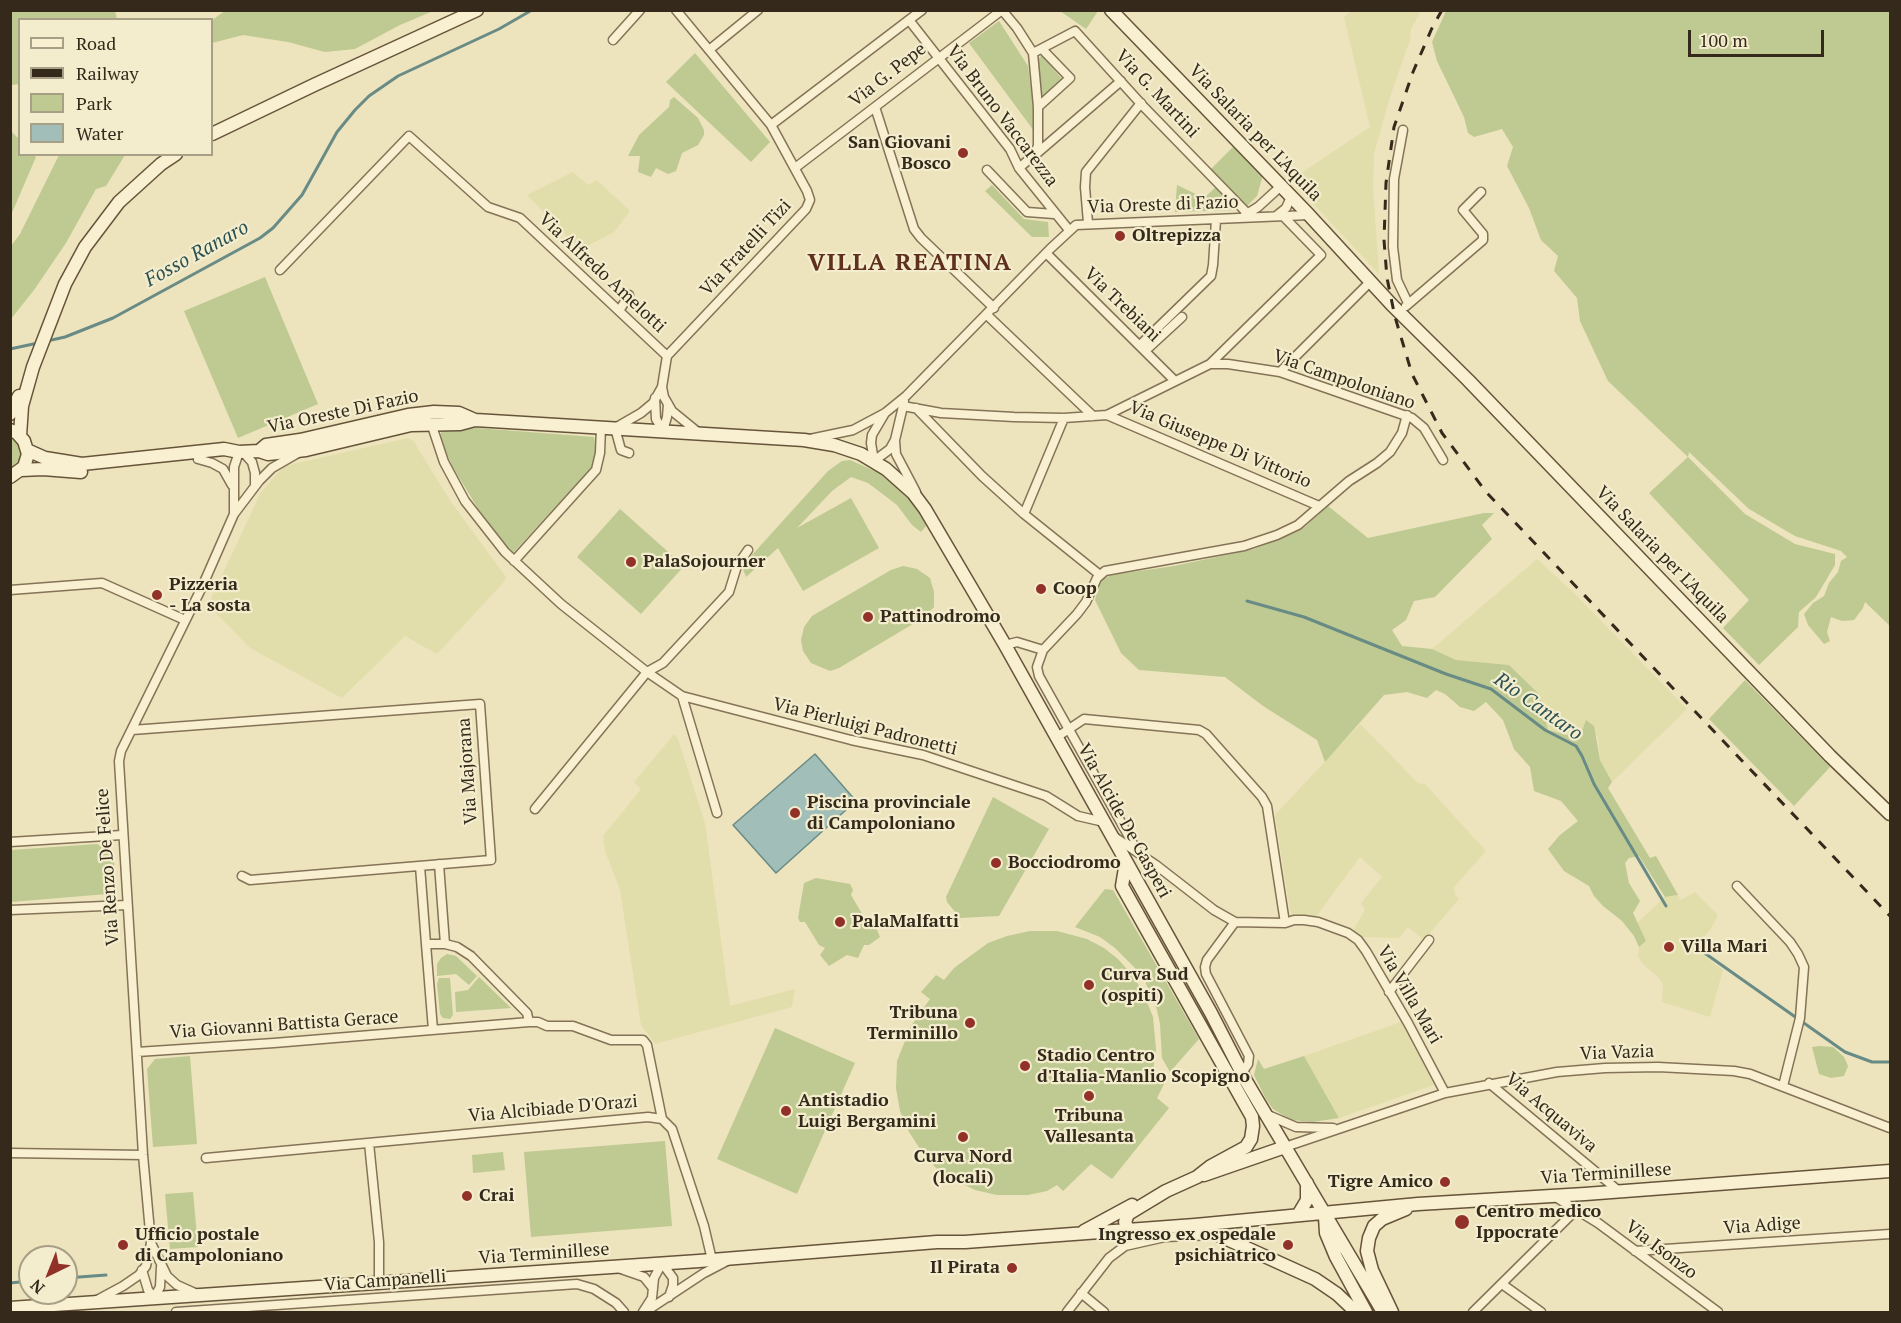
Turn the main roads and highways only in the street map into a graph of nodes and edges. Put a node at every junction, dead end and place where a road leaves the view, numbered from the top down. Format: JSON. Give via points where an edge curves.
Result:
{"nodes":[{"id":1,"x":477,"y":10,"type":"edge"},
{"id":2,"x":1111,"y":10,"type":"edge"},
{"id":3,"x":213,"y":134,"type":"edge"},
{"id":4,"x":173,"y":156,"type":"edge"},
{"id":5,"x":28,"y":382,"type":"junction"},
{"id":6,"x":10,"y":414,"type":"edge"},
{"id":7,"x":475,"y":420,"type":"junction"},
{"id":8,"x":15,"y":433,"type":"edge"},
{"id":9,"x":27,"y":450,"type":"junction"},
{"id":10,"x":259,"y":451,"type":"junction"},
{"id":11,"x":241,"y":452,"type":"junction"},
{"id":12,"x":874,"y":461,"type":"joint"},
{"id":13,"x":16,"y":474,"type":"edge"},
{"id":14,"x":1890,"y":814,"type":"edge"},
{"id":15,"x":1126,"y":862,"type":"junction"},
{"id":16,"x":1285,"y":1147,"type":"junction"},
{"id":17,"x":1890,"y":1171,"type":"edge"},
{"id":18,"x":1197,"y":1177,"type":"junction"},
{"id":19,"x":1307,"y":1183,"type":"junction"},
{"id":20,"x":1166,"y":1191,"type":"junction"},
{"id":21,"x":1418,"y":1204,"type":"junction"},
{"id":22,"x":1324,"y":1213,"type":"junction"},
{"id":23,"x":1298,"y":1215,"type":"junction"},
{"id":24,"x":1195,"y":1225,"type":"junction"},
{"id":25,"x":1128,"y":1229,"type":"junction"},
{"id":26,"x":1080,"y":1233,"type":"junction"},
{"id":27,"x":10,"y":1308,"type":"edge"},
{"id":28,"x":1356,"y":1312,"type":"edge"},
{"id":29,"x":1366,"y":1312,"type":"edge"},
{"id":30,"x":1383,"y":1312,"type":"edge"},
{"id":31,"x":1392,"y":1312,"type":"edge"}],
"edges":[{"from":1,"to":3,"type":"main road"},
{"from":2,"to":14,"type":"main road","name":"Via Salaria per L'Aquila"},
{"from":4,"to":5,"type":"main road","via":[[119,202],[85,247],[65,284]]},
{"from":5,"to":6,"type":"main road"},
{"from":5,"to":8,"type":"main road"},
{"from":7,"to":10,"type":"main road","name":"Via Oreste Di Fazio","via":[[400,427],[306,450],[268,454]]},
{"from":7,"to":10,"type":"main road","name":"Via Oreste Di Fazio","via":[[459,413],[408,415],[266,445]]},
{"from":7,"to":12,"type":"main road","name":"Via Oreste Di Fazio","via":[[804,440],[834,445]]},
{"from":8,"to":9,"type":"main road"},
{"from":9,"to":11,"type":"main road","via":[[45,458],[82,464],[224,449]]},
{"from":9,"to":13,"type":"main road","via":[[27,461]]},
{"from":10,"to":11,"type":"main road"},
{"from":11,"to":13,"type":"main road","via":[[225,458],[84,472],[43,469]]},
{"from":12,"to":15,"type":"main road","name":"Via Alcide De Gasperi","via":[[898,478],[925,508]]},
{"from":15,"to":16,"type":"main road","name":"Via Alcide De Gasperi"},
{"from":15,"to":18,"type":"main road","via":[[1122,886],[1252,1117],[1251,1139],[1246,1147]]},
{"from":16,"to":18,"type":"main road"},
{"from":16,"to":19,"type":"main road","name":"Via Alcide De Gasperi"},
{"from":17,"to":21,"type":"main road","name":"Via Terminillese"},
{"from":18,"to":20,"type":"main road"},
{"from":19,"to":22,"type":"main road","name":"Via Alcide De Gasperi"},
{"from":19,"to":23,"type":"main road","via":[[1307,1200]]},
{"from":20,"to":25,"type":"main road","via":[[1128,1214]]},
{"from":20,"to":26,"type":"main road"},
{"from":21,"to":22,"type":"main road","name":"Via Terminillese"},
{"from":21,"to":31,"type":"main road","via":[[1382,1219],[1369,1238],[1372,1270]]},
{"from":22,"to":23,"type":"main road","name":"Via Terminillese"},
{"from":22,"to":29,"type":"main road","via":[[1326,1233],[1336,1257]]},
{"from":22,"to":30,"type":"main road","name":"Via Alcide De Gasperi"},
{"from":23,"to":24,"type":"main road","name":"Via Terminillese"},
{"from":24,"to":25,"type":"main road","name":"Via Terminillese"},
{"from":24,"to":28,"type":"main road","via":[[1315,1279]]},
{"from":25,"to":26,"type":"main road","name":"Via Terminillese"},
{"from":26,"to":27,"type":"main road","name":"Via Terminillese"}]}
